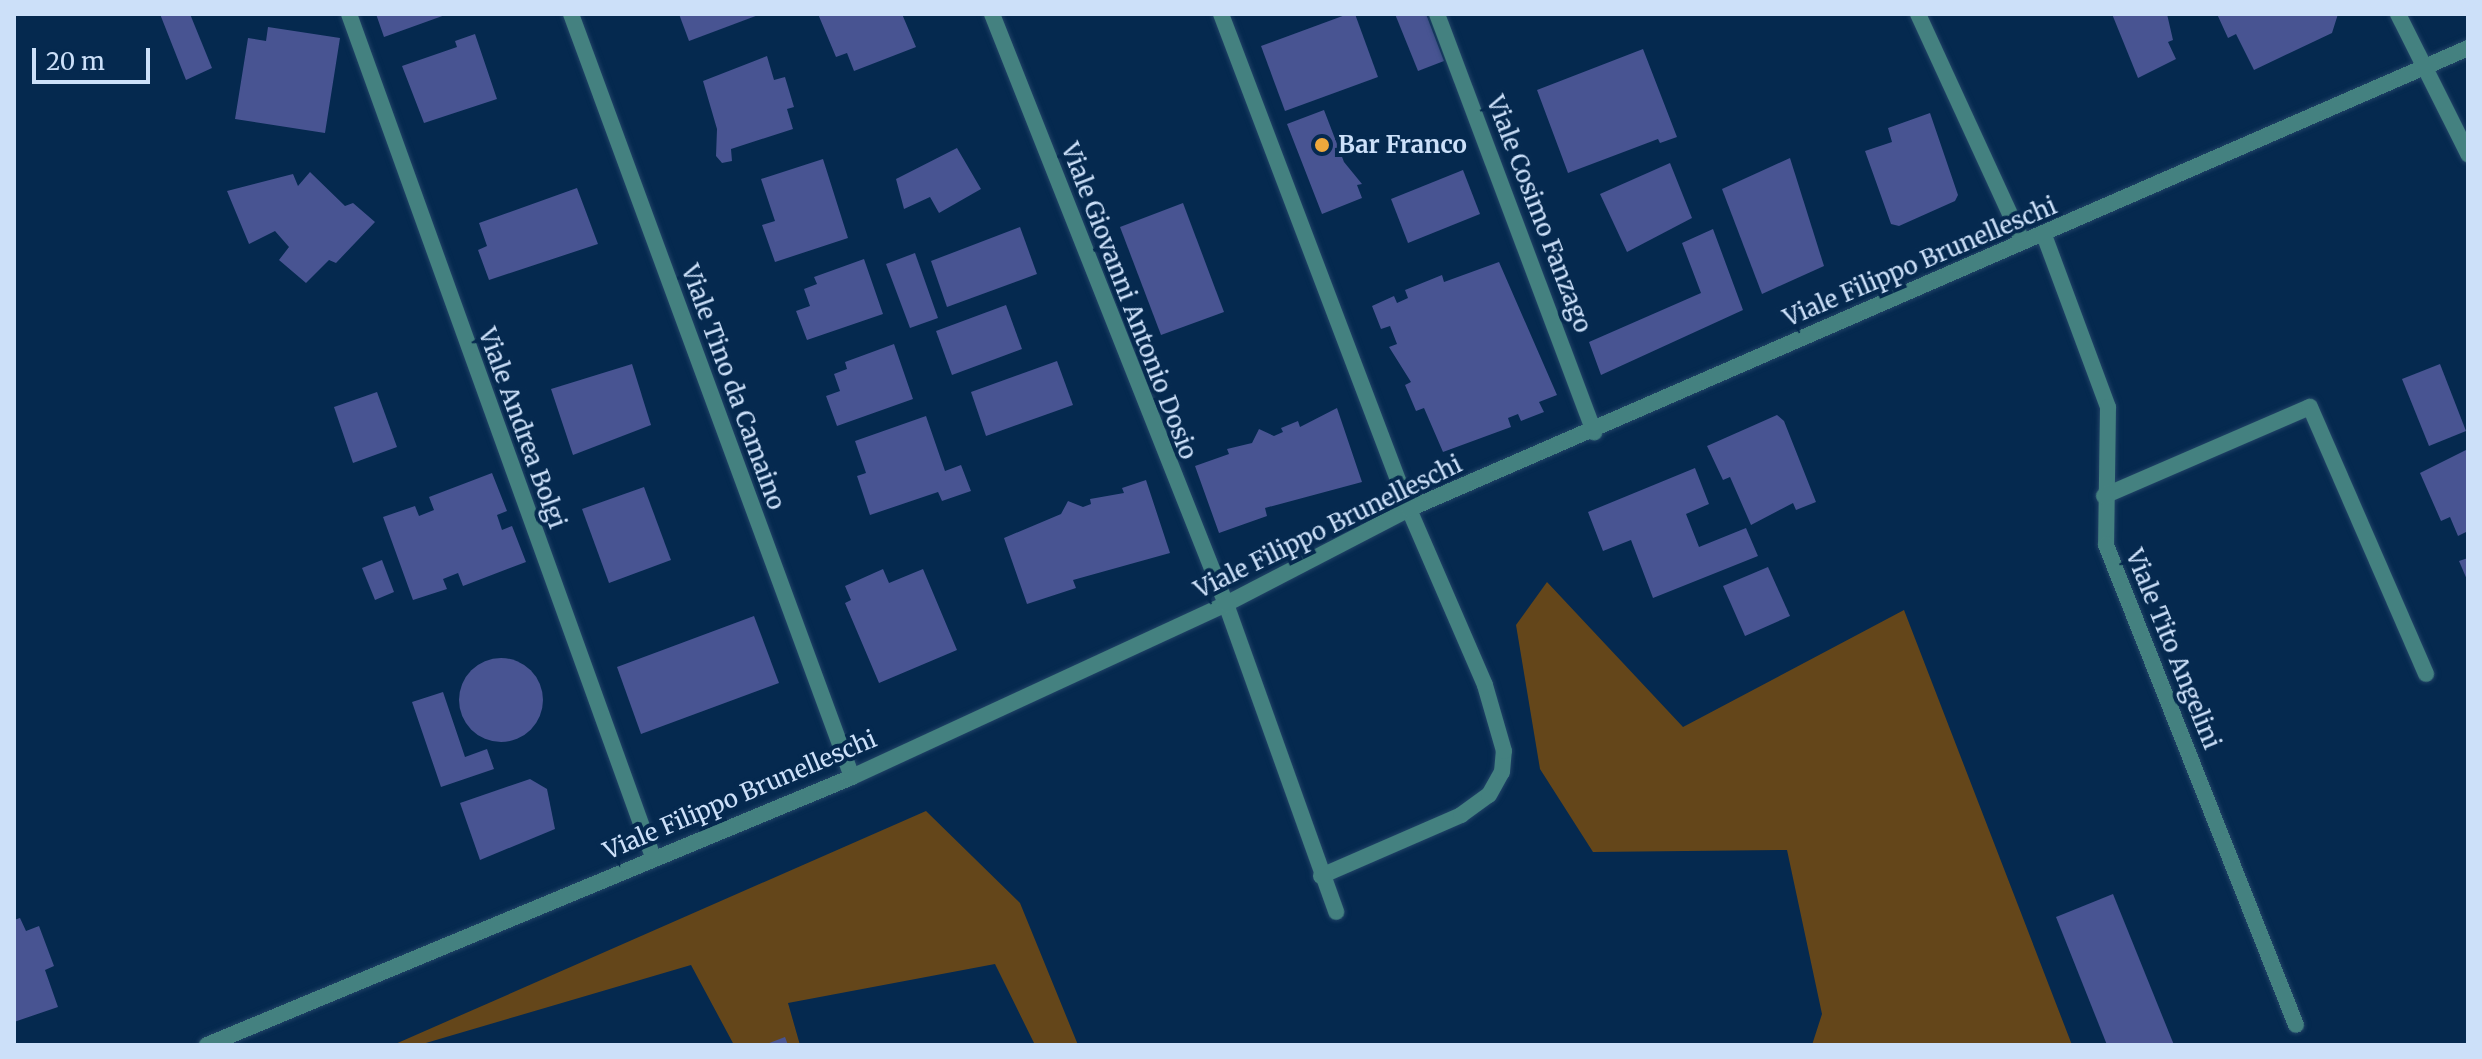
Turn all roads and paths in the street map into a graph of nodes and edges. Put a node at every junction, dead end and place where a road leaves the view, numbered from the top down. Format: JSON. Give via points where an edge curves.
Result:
{"nodes":[{"id":1,"x":349,"y":14,"type":"edge"},
{"id":2,"x":571,"y":14,"type":"edge"},
{"id":3,"x":992,"y":14,"type":"edge"},
{"id":4,"x":1221,"y":14,"type":"edge"},
{"id":5,"x":1437,"y":14,"type":"edge"},
{"id":6,"x":1918,"y":14,"type":"edge"},
{"id":7,"x":2398,"y":14,"type":"edge"},
{"id":8,"x":2468,"y":48,"type":"edge"},
{"id":9,"x":2426,"y":67,"type":"junction"},
{"id":10,"x":2468,"y":154,"type":"edge"},
{"id":11,"x":2044,"y":235,"type":"junction"},
{"id":12,"x":2022,"y":240,"type":"junction"},
{"id":13,"x":1594,"y":432,"type":"junction"},
{"id":14,"x":2104,"y":496,"type":"junction"},
{"id":15,"x":1409,"y":509,"type":"junction"},
{"id":16,"x":1226,"y":604,"type":"junction"},
{"id":17,"x":2426,"y":674,"type":"dead end"},
{"id":18,"x":852,"y":777,"type":"junction"},
{"id":19,"x":653,"y":857,"type":"junction"},
{"id":20,"x":1321,"y":876,"type":"junction"},
{"id":21,"x":1336,"y":912,"type":"dead end"},
{"id":22,"x":2296,"y":1025,"type":"dead end"},
{"id":23,"x":207,"y":1045,"type":"edge"}],
"edges":[{"from":1,"to":19,"type":"street","name":"Viale Andrea Bolgi"},
{"from":2,"to":18,"type":"street","name":"Viale Tino da Camaino"},
{"from":3,"to":16,"type":"street","name":"Viale Giovanni Antonio Dosio"},
{"from":4,"to":15,"type":"street"},
{"from":5,"to":13,"type":"street","name":"Viale Cosimo Fanzago"},
{"from":6,"to":12,"type":"street"},
{"from":7,"to":9,"type":"street"},
{"from":8,"to":9,"type":"street","name":"Viale Filippo Brunelleschi"},
{"from":9,"to":10,"type":"street"},
{"from":9,"to":11,"type":"street","name":"Viale Filippo Brunelleschi"},
{"from":11,"to":12,"type":"street","name":"Viale Filippo Brunelleschi"},
{"from":11,"to":14,"type":"street","name":"Viale Tito Angelini","via":[[2108,407]]},
{"from":12,"to":13,"type":"street","name":"Viale Filippo Brunelleschi"},
{"from":13,"to":15,"type":"street","name":"Viale Filippo Brunelleschi"},
{"from":14,"to":17,"type":"street","via":[[2310,407]]},
{"from":14,"to":22,"type":"street","name":"Viale Tito Angelini","via":[[2106,545]]},
{"from":15,"to":16,"type":"street","name":"Viale Filippo Brunelleschi"},
{"from":15,"to":20,"type":"street","via":[[1485,685],[1504,751],[1502,772],[1489,795],[1461,815]]},
{"from":16,"to":18,"type":"street","name":"Viale Filippo Brunelleschi"},
{"from":16,"to":20,"type":"street","name":"Viale Giovanni Antonio Dosio"},
{"from":18,"to":19,"type":"street","name":"Viale Filippo Brunelleschi"},
{"from":19,"to":23,"type":"street","name":"Viale Filippo Brunelleschi"},
{"from":20,"to":21,"type":"street","name":"Viale Giovanni Antonio Dosio"}]}
